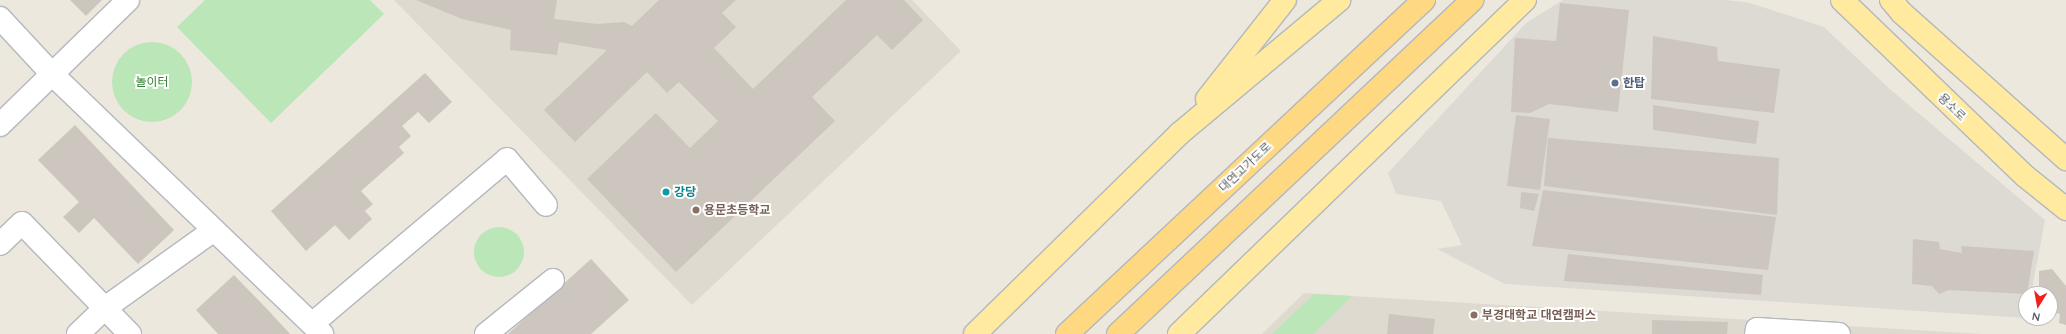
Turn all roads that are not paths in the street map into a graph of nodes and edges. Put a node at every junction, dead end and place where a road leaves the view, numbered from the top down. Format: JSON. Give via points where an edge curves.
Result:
{"nodes":[{"id":1,"x":128,"y":0,"type":"edge"},
{"id":2,"x":1285,"y":0,"type":"edge"},
{"id":3,"x":1339,"y":0,"type":"edge"},
{"id":4,"x":1424,"y":0,"type":"edge"},
{"id":5,"x":1473,"y":0,"type":"edge"},
{"id":6,"x":1525,"y":0,"type":"edge"},
{"id":7,"x":1830,"y":0,"type":"edge"},
{"id":8,"x":1897,"y":4,"type":"edge"},
{"id":9,"x":1848,"y":7,"type":"edge"},
{"id":10,"x":0,"y":18,"type":"edge"},
{"id":11,"x":52,"y":74,"type":"junction"},
{"id":12,"x":0,"y":125,"type":"edge"},
{"id":13,"x":1179,"y":134,"type":"junction"},
{"id":14,"x":2066,"y":159,"type":"edge"},
{"id":15,"x":546,"y":205,"type":"dead end"},
{"id":16,"x":2066,"y":209,"type":"edge"},
{"id":17,"x":214,"y":230,"type":"junction"},
{"id":18,"x":0,"y":244,"type":"edge"},
{"id":19,"x":553,"y":280,"type":"dead end"},
{"id":20,"x":105,"y":308,"type":"junction"},
{"id":21,"x":317,"y":329,"type":"edge"},
{"id":22,"x":78,"y":334,"type":"edge"},
{"id":23,"x":130,"y":334,"type":"edge"},
{"id":24,"x":486,"y":334,"type":"edge"},
{"id":25,"x":975,"y":334,"type":"edge"},
{"id":26,"x":1067,"y":334,"type":"edge"},
{"id":27,"x":1118,"y":334,"type":"edge"},
{"id":28,"x":1179,"y":334,"type":"edge"},
{"id":29,"x":1756,"y":334,"type":"edge"},
{"id":30,"x":1839,"y":334,"type":"edge"}],
"edges":[{"from":1,"to":11,"type":"street"},
{"from":2,"to":13,"type":"main road"},
{"from":3,"to":13,"type":"main road"},
{"from":4,"to":26,"type":"highway","name":"대연고가도로"},
{"from":5,"to":27,"type":"highway"},
{"from":6,"to":28,"type":"main road"},
{"from":7,"to":9,"type":"main road","name":"용소로"},
{"from":8,"to":14,"type":"main road"},
{"from":9,"to":16,"type":"main road","name":"용소로","via":[[2025,176]]},
{"from":10,"to":11,"type":"street"},
{"from":11,"to":12,"type":"street"},
{"from":11,"to":17,"type":"street"},
{"from":13,"to":25,"type":"main road"},
{"from":15,"to":21,"type":"street","via":[[507,160]]},
{"from":17,"to":20,"type":"street"},
{"from":17,"to":21,"type":"street"},
{"from":18,"to":20,"type":"street","via":[[22,223]]},
{"from":19,"to":24,"type":"street"},
{"from":20,"to":22,"type":"street"},
{"from":20,"to":23,"type":"street"},
{"from":29,"to":30,"type":"street","via":[[1757,329]]}]}
